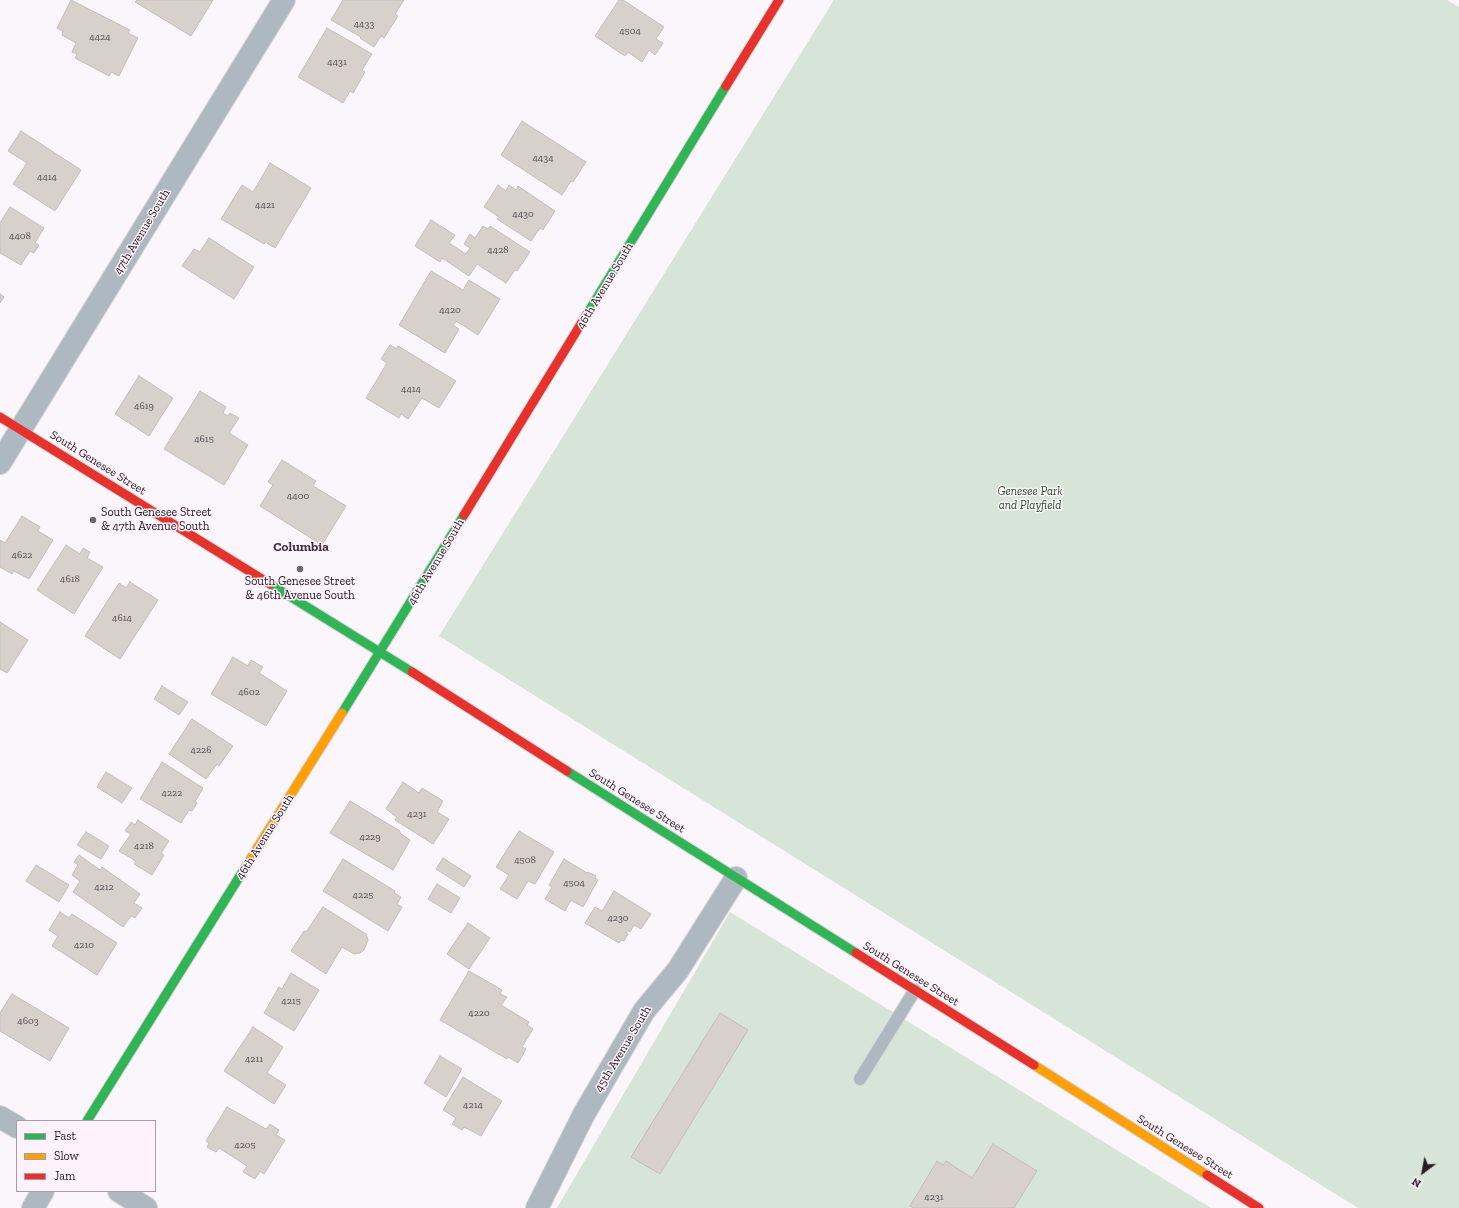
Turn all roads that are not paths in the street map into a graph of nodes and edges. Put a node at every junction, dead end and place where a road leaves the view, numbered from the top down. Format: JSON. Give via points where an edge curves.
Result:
{"nodes":[{"id":1,"x":284,"y":0,"type":"edge"},
{"id":2,"x":779,"y":0,"type":"edge"},
{"id":3,"x":0,"y":417,"type":"edge"},
{"id":4,"x":21,"y":430,"type":"junction"},
{"id":5,"x":0,"y":463,"type":"edge"},
{"id":6,"x":380,"y":652,"type":"junction"},
{"id":7,"x":736,"y":878,"type":"junction"},
{"id":8,"x":915,"y":990,"type":"junction"},
{"id":9,"x":860,"y":1079,"type":"dead end"},
{"id":10,"x":0,"y":1117,"type":"edge"},
{"id":11,"x":88,"y":1120,"type":"edge"},
{"id":12,"x":16,"y":1126,"type":"edge"},
{"id":13,"x":42,"y":1192,"type":"edge"},
{"id":14,"x":121,"y":1192,"type":"edge"},
{"id":15,"x":33,"y":1208,"type":"edge"},
{"id":16,"x":146,"y":1208,"type":"edge"},
{"id":17,"x":537,"y":1208,"type":"edge"},
{"id":18,"x":1259,"y":1208,"type":"edge"}],
"edges":[{"from":1,"to":4,"type":"street","name":"47th Avenue South"},
{"from":2,"to":6,"type":"street","name":"46th Avenue South"},
{"from":3,"to":4,"type":"street","name":"South Genesee Street"},
{"from":4,"to":5,"type":"street","name":"47th Avenue South"},
{"from":4,"to":6,"type":"street","name":"South Genesee Street"},
{"from":6,"to":7,"type":"street","name":"South Genesee Street"},
{"from":6,"to":11,"type":"street","name":"46th Avenue South"},
{"from":7,"to":8,"type":"street","name":"South Genesee Street"},
{"from":7,"to":17,"type":"street","name":"45th Avenue South","via":[[678,970],[644,1011],[584,1114]]},
{"from":8,"to":9,"type":"lane"},
{"from":8,"to":18,"type":"street","name":"South Genesee Street"},
{"from":10,"to":12,"type":"street"},
{"from":13,"to":15,"type":"street"},
{"from":14,"to":16,"type":"street"}]}
